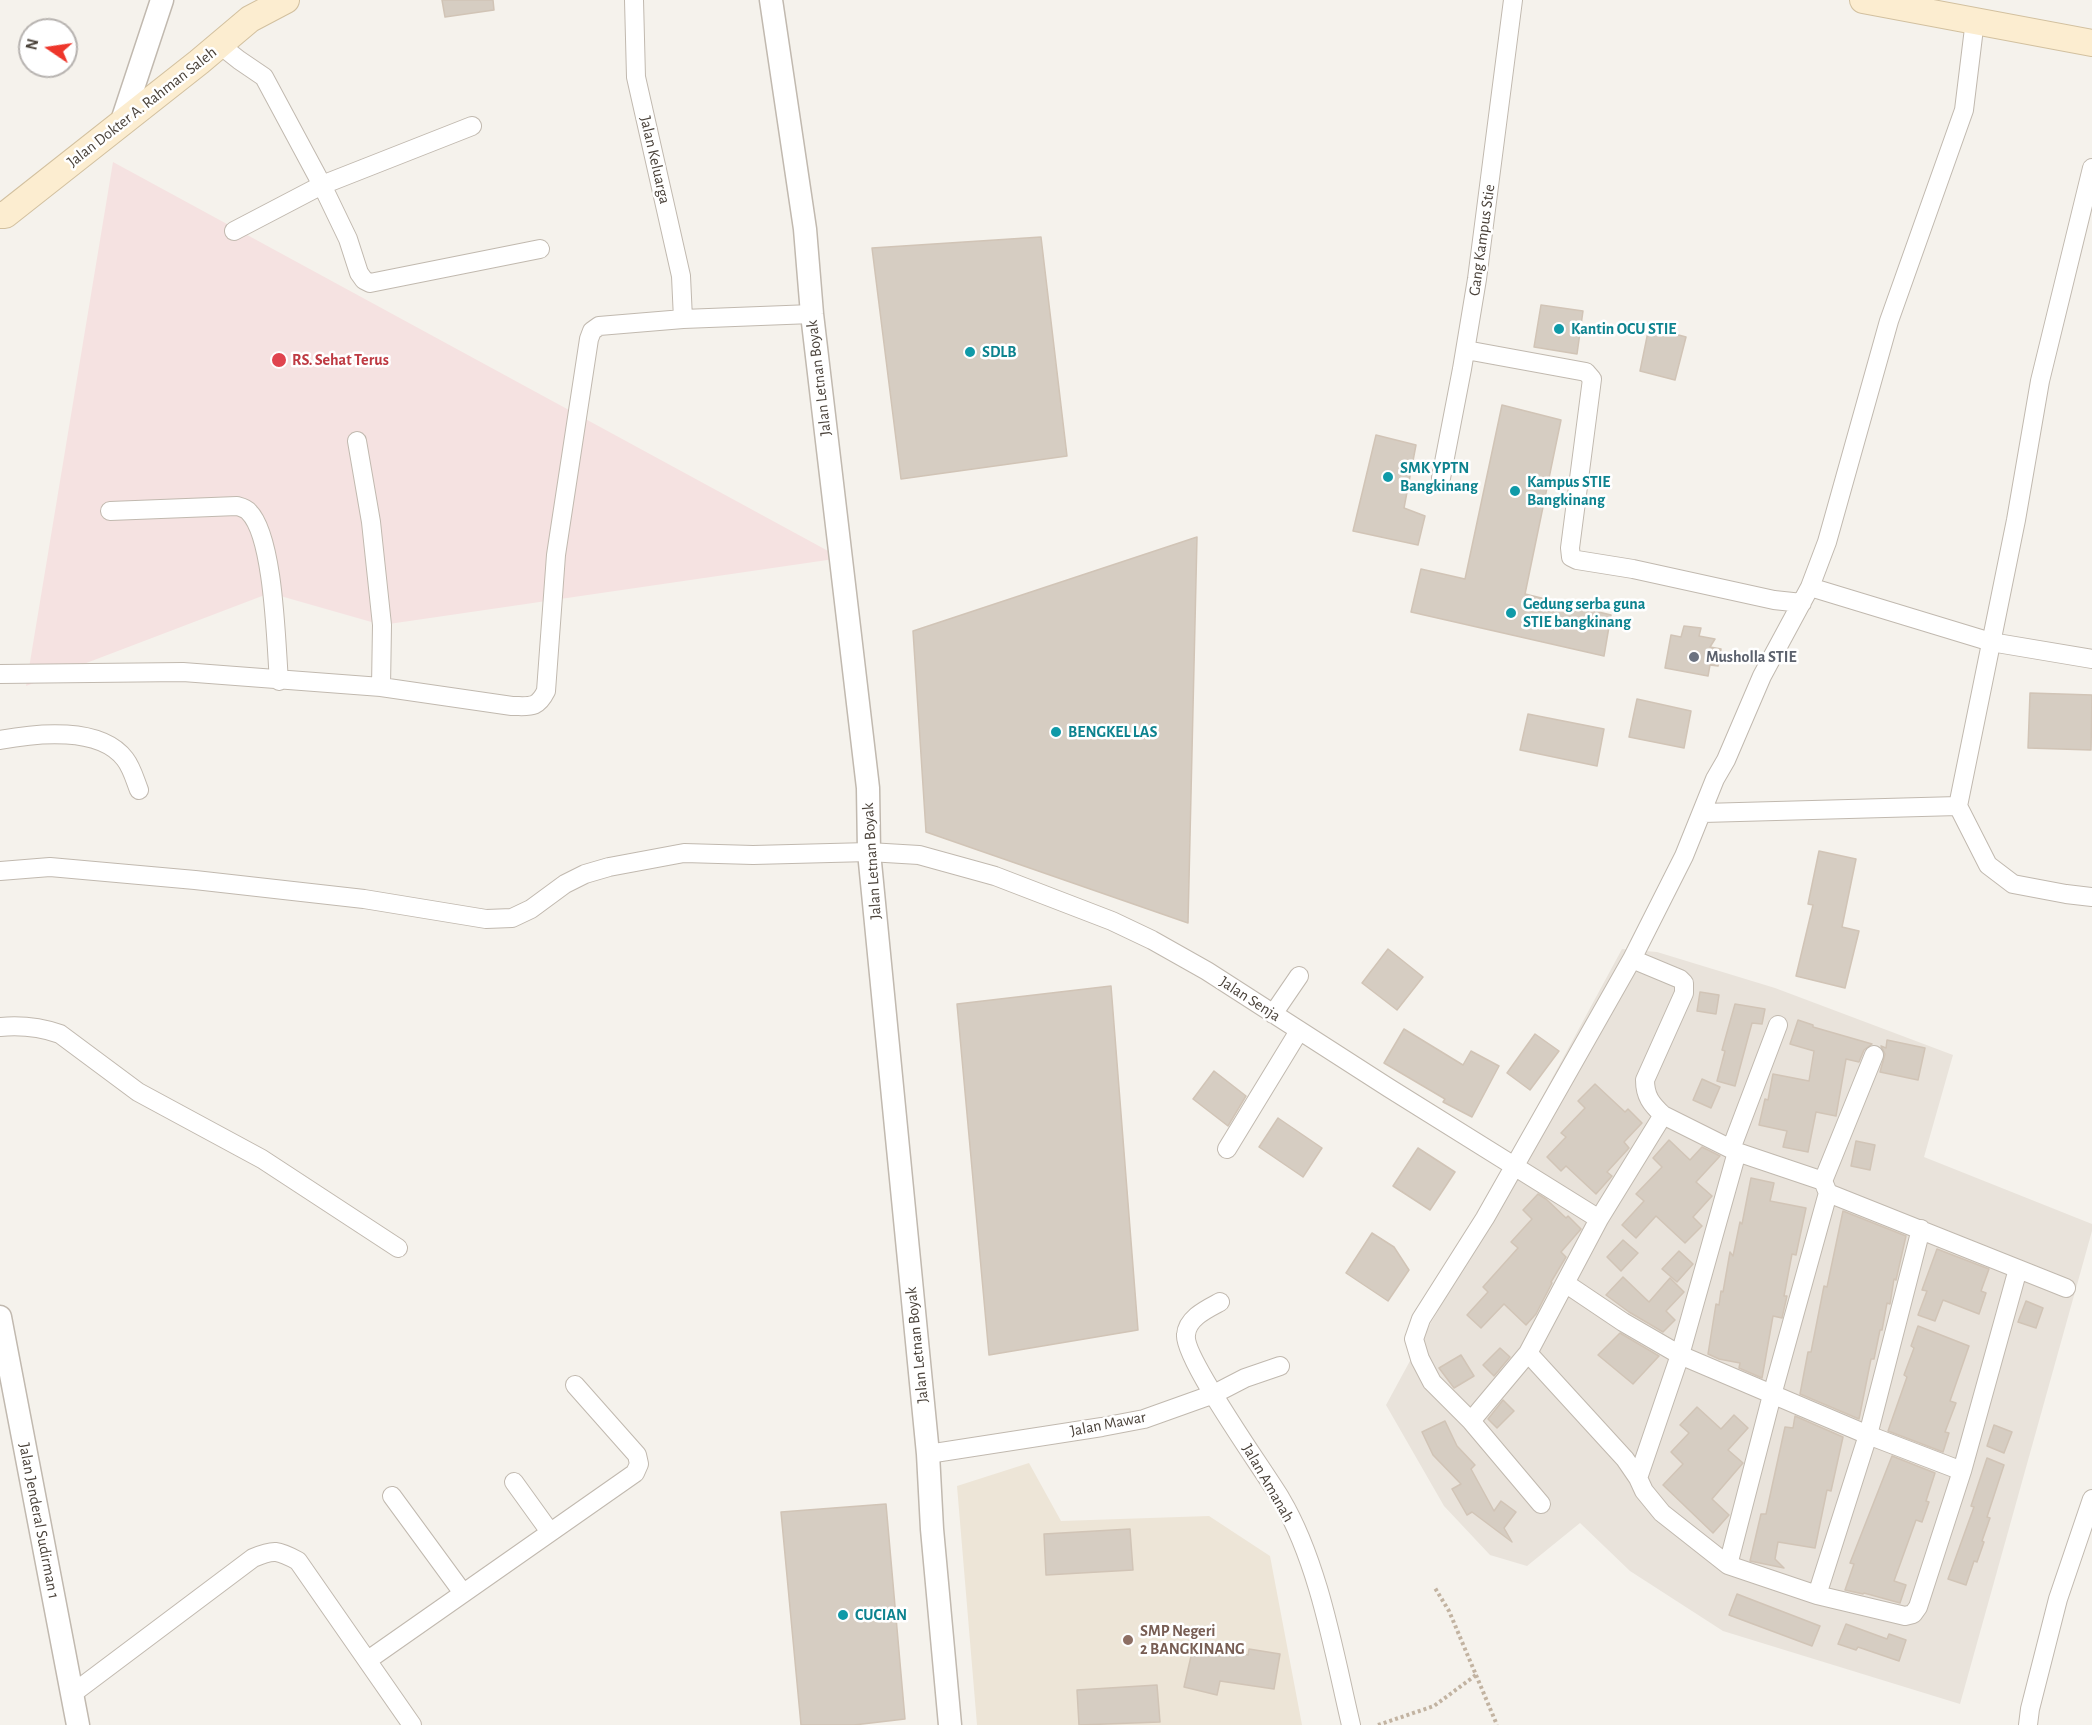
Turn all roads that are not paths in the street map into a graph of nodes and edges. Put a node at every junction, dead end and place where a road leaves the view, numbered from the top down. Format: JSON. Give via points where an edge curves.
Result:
{"nodes":[{"id":1,"x":162,"y":0,"type":"edge"},
{"id":2,"x":286,"y":0,"type":"edge"},
{"id":3,"x":634,"y":0,"type":"edge"},
{"id":4,"x":771,"y":0,"type":"edge"},
{"id":5,"x":1513,"y":0,"type":"edge"},
{"id":6,"x":1865,"y":0,"type":"edge"},
{"id":7,"x":1975,"y":20,"type":"junction"},
{"id":8,"x":2092,"y":43,"type":"edge"},
{"id":9,"x":220,"y":45,"type":"junction"},
{"id":10,"x":122,"y":121,"type":"junction"},
{"id":11,"x":472,"y":126,"type":"dead end"},
{"id":12,"x":2092,"y":168,"type":"edge"},
{"id":13,"x":322,"y":185,"type":"junction"},
{"id":14,"x":2086,"y":212,"type":"edge"},
{"id":15,"x":2,"y":219,"type":"edge"},
{"id":16,"x":234,"y":231,"type":"dead end"},
{"id":17,"x":540,"y":249,"type":"dead end"},
{"id":18,"x":812,"y":314,"type":"junction"},
{"id":19,"x":683,"y":319,"type":"junction"},
{"id":20,"x":1466,"y":350,"type":"junction"},
{"id":21,"x":357,"y":441,"type":"dead end"},
{"id":22,"x":1441,"y":478,"type":"dead end"},
{"id":23,"x":110,"y":511,"type":"dead end"},
{"id":24,"x":1806,"y":595,"type":"junction"},
{"id":25,"x":1991,"y":642,"type":"junction"},
{"id":26,"x":2092,"y":659,"type":"edge"},
{"id":27,"x":0,"y":674,"type":"edge"},
{"id":28,"x":279,"y":681,"type":"junction"},
{"id":29,"x":381,"y":687,"type":"junction"},
{"id":30,"x":0,"y":741,"type":"edge"},
{"id":31,"x":139,"y":790,"type":"dead end"},
{"id":32,"x":1958,"y":806,"type":"junction"},
{"id":33,"x":1703,"y":813,"type":"junction"},
{"id":34,"x":868,"y":852,"type":"junction"},
{"id":35,"x":0,"y":871,"type":"edge"},
{"id":36,"x":2092,"y":897,"type":"edge"},
{"id":37,"x":1632,"y":959,"type":"junction"},
{"id":38,"x":1299,"y":976,"type":"dead end"},
{"id":39,"x":1273,"y":1014,"type":"junction"},
{"id":40,"x":1778,"y":1025,"type":"dead end"},
{"id":41,"x":0,"y":1027,"type":"edge"},
{"id":42,"x":1299,"y":1031,"type":"junction"},
{"id":43,"x":1874,"y":1055,"type":"dead end"},
{"id":44,"x":1663,"y":1115,"type":"junction"},
{"id":45,"x":1227,"y":1149,"type":"dead end"},
{"id":46,"x":1734,"y":1150,"type":"junction"},
{"id":47,"x":1514,"y":1165,"type":"junction"},
{"id":48,"x":1826,"y":1187,"type":"junction"},
{"id":49,"x":1599,"y":1219,"type":"junction"},
{"id":50,"x":1921,"y":1229,"type":"junction"},
{"id":51,"x":398,"y":1248,"type":"dead end"},
{"id":52,"x":2018,"y":1269,"type":"junction"},
{"id":53,"x":1565,"y":1283,"type":"junction"},
{"id":54,"x":2066,"y":1288,"type":"dead end"},
{"id":55,"x":1220,"y":1302,"type":"dead end"},
{"id":56,"x":1,"y":1324,"type":"edge"},
{"id":57,"x":1528,"y":1353,"type":"junction"},
{"id":58,"x":1680,"y":1355,"type":"junction"},
{"id":59,"x":1280,"y":1366,"type":"dead end"},
{"id":60,"x":575,"y":1385,"type":"dead end"},
{"id":61,"x":1214,"y":1394,"type":"junction"},
{"id":62,"x":1772,"y":1395,"type":"junction"},
{"id":63,"x":1471,"y":1421,"type":"junction"},
{"id":64,"x":1868,"y":1435,"type":"junction"},
{"id":65,"x":928,"y":1454,"type":"junction"},
{"id":66,"x":1962,"y":1471,"type":"junction"},
{"id":67,"x":1638,"y":1478,"type":"junction"},
{"id":68,"x":514,"y":1482,"type":"dead end"},
{"id":69,"x":392,"y":1496,"type":"dead end"},
{"id":70,"x":2092,"y":1499,"type":"edge"},
{"id":71,"x":1541,"y":1504,"type":"dead end"},
{"id":72,"x":550,"y":1532,"type":"junction"},
{"id":73,"x":1728,"y":1565,"type":"junction"},
{"id":74,"x":463,"y":1593,"type":"junction"},
{"id":75,"x":1817,"y":1595,"type":"junction"},
{"id":76,"x":368,"y":1660,"type":"junction"},
{"id":77,"x":72,"y":1694,"type":"junction"},
{"id":78,"x":78,"y":1725,"type":"edge"},
{"id":79,"x":412,"y":1725,"type":"edge"},
{"id":80,"x":950,"y":1725,"type":"edge"},
{"id":81,"x":1351,"y":1725,"type":"edge"},
{"id":82,"x":2028,"y":1725,"type":"edge"}],
"edges":[{"from":1,"to":10,"type":"street"},
{"from":2,"to":9,"type":"main road","name":"Jalan Dokter A. Rahman Saleh","via":[[250,19]]},
{"from":3,"to":19,"type":"street","name":"Jalan Keluarga","via":[[636,77],[681,276]]},
{"from":4,"to":18,"type":"street","name":"Jalan Letnan Boyak","via":[[805,229]]},
{"from":5,"to":20,"type":"street","name":"Gang Kampus Stie"},
{"from":6,"to":7,"type":"main road"},
{"from":7,"to":8,"type":"main road"},
{"from":7,"to":24,"type":"street","via":[[1964,110],[1889,321],[1827,542]]},
{"from":9,"to":10,"type":"main road","name":"Jalan Dokter A. Rahman Saleh"},
{"from":9,"to":13,"type":"street","via":[[264,76]]},
{"from":10,"to":15,"type":"main road","name":"Jalan Dokter A. Rahman Saleh"},
{"from":11,"to":13,"type":"street"},
{"from":12,"to":14,"type":"street"},
{"from":13,"to":16,"type":"street"},
{"from":13,"to":17,"type":"street","via":[[348,239],[359,273],[370,283]]},
{"from":14,"to":25,"type":"street","via":[[2040,381]]},
{"from":18,"to":19,"type":"street"},
{"from":18,"to":34,"type":"street","name":"Jalan Letnan Boyak","via":[[868,788]]},
{"from":19,"to":29,"type":"street","via":[[598,326],[589,339],[555,555],[546,691],[541,701],[533,706],[512,706]]},
{"from":20,"to":22,"type":"street","name":"Gang Kampus Stie"},
{"from":20,"to":24,"type":"street","via":[[1586,372],[1593,379],[1570,557],[1774,600]]},
{"from":21,"to":29,"type":"street","via":[[382,625]]},
{"from":23,"to":28,"type":"street","via":[[237,506],[249,512],[261,530],[270,572]]},
{"from":24,"to":25,"type":"street"},
{"from":24,"to":33,"type":"street","via":[[1762,676]]},
{"from":25,"to":26,"type":"street"},
{"from":25,"to":32,"type":"street"},
{"from":27,"to":28,"type":"street","via":[[183,672]]},
{"from":28,"to":29,"type":"street"},
{"from":30,"to":31,"type":"street","via":[[27,735],[72,734],[104,743],[126,760]]},
{"from":32,"to":33,"type":"street"},
{"from":32,"to":36,"type":"street","via":[[1988,865],[2013,884]]},
{"from":33,"to":37,"type":"street"},
{"from":34,"to":35,"type":"street","name":"Jalan Senja","via":[[684,853],[585,874],[512,918],[486,919],[364,899],[195,880],[50,867]]},
{"from":34,"to":39,"type":"street","name":"Jalan Senja","via":[[919,855],[958,864],[1112,921],[1152,939]]},
{"from":34,"to":65,"type":"street","name":"Jalan Letnan Boyak"},
{"from":37,"to":44,"type":"street","via":[[1684,983],[1684,993],[1645,1080],[1651,1104]]},
{"from":37,"to":47,"type":"street"},
{"from":38,"to":39,"type":"street"},
{"from":39,"to":42,"type":"street","name":"Jalan Senja"},
{"from":40,"to":46,"type":"street"},
{"from":41,"to":51,"type":"street","via":[[19,1025],[60,1034],[138,1092],[262,1159]]},
{"from":42,"to":45,"type":"street"},
{"from":42,"to":47,"type":"street","name":"Jalan Senja"},
{"from":43,"to":48,"type":"street"},
{"from":44,"to":46,"type":"street"},
{"from":44,"to":49,"type":"street"},
{"from":46,"to":48,"type":"street"},
{"from":46,"to":58,"type":"street"},
{"from":47,"to":49,"type":"street","name":"Jalan Senja"},
{"from":47,"to":63,"type":"street","via":[[1421,1319],[1414,1339],[1432,1382]]},
{"from":48,"to":50,"type":"street"},
{"from":48,"to":62,"type":"street"},
{"from":49,"to":53,"type":"street"},
{"from":50,"to":52,"type":"street"},
{"from":50,"to":64,"type":"street"},
{"from":52,"to":54,"type":"street"},
{"from":52,"to":66,"type":"street"},
{"from":53,"to":57,"type":"street"},
{"from":53,"to":58,"type":"street"},
{"from":55,"to":61,"type":"street","name":"Jalan Amanah","via":[[1199,1313],[1185,1336],[1192,1359]]},
{"from":56,"to":77,"type":"street","name":"Jalan Jenderal Sudirman 1"},
{"from":57,"to":63,"type":"street"},
{"from":57,"to":67,"type":"street"},
{"from":58,"to":62,"type":"street"},
{"from":58,"to":67,"type":"street"},
{"from":59,"to":61,"type":"street","name":"Jalan Mawar"},
{"from":60,"to":72,"type":"street","via":[[637,1455],[639,1464],[635,1473]]},
{"from":61,"to":65,"type":"street","name":"Jalan Mawar","via":[[1144,1419]]},
{"from":61,"to":81,"type":"street","name":"Jalan Amanah","via":[[1282,1502],[1298,1536],[1319,1591]]},
{"from":62,"to":64,"type":"street"},
{"from":62,"to":73,"type":"street"},
{"from":63,"to":71,"type":"street"},
{"from":64,"to":66,"type":"street"},
{"from":64,"to":75,"type":"street"},
{"from":65,"to":80,"type":"street","name":"Jalan Letnan Boyak"},
{"from":66,"to":75,"type":"street","via":[[1913,1614],[1905,1616]]},
{"from":67,"to":73,"type":"street","via":[[1662,1513]]},
{"from":68,"to":72,"type":"street"},
{"from":69,"to":74,"type":"street"},
{"from":70,"to":82,"type":"street","via":[[2058,1599]]},
{"from":72,"to":74,"type":"street"},
{"from":73,"to":75,"type":"street"},
{"from":74,"to":76,"type":"street"},
{"from":76,"to":77,"type":"street","via":[[298,1561],[274,1551],[253,1558]]},
{"from":76,"to":79,"type":"street"},
{"from":77,"to":78,"type":"street","name":"Jalan Jenderal Sudirman 1"}]}
